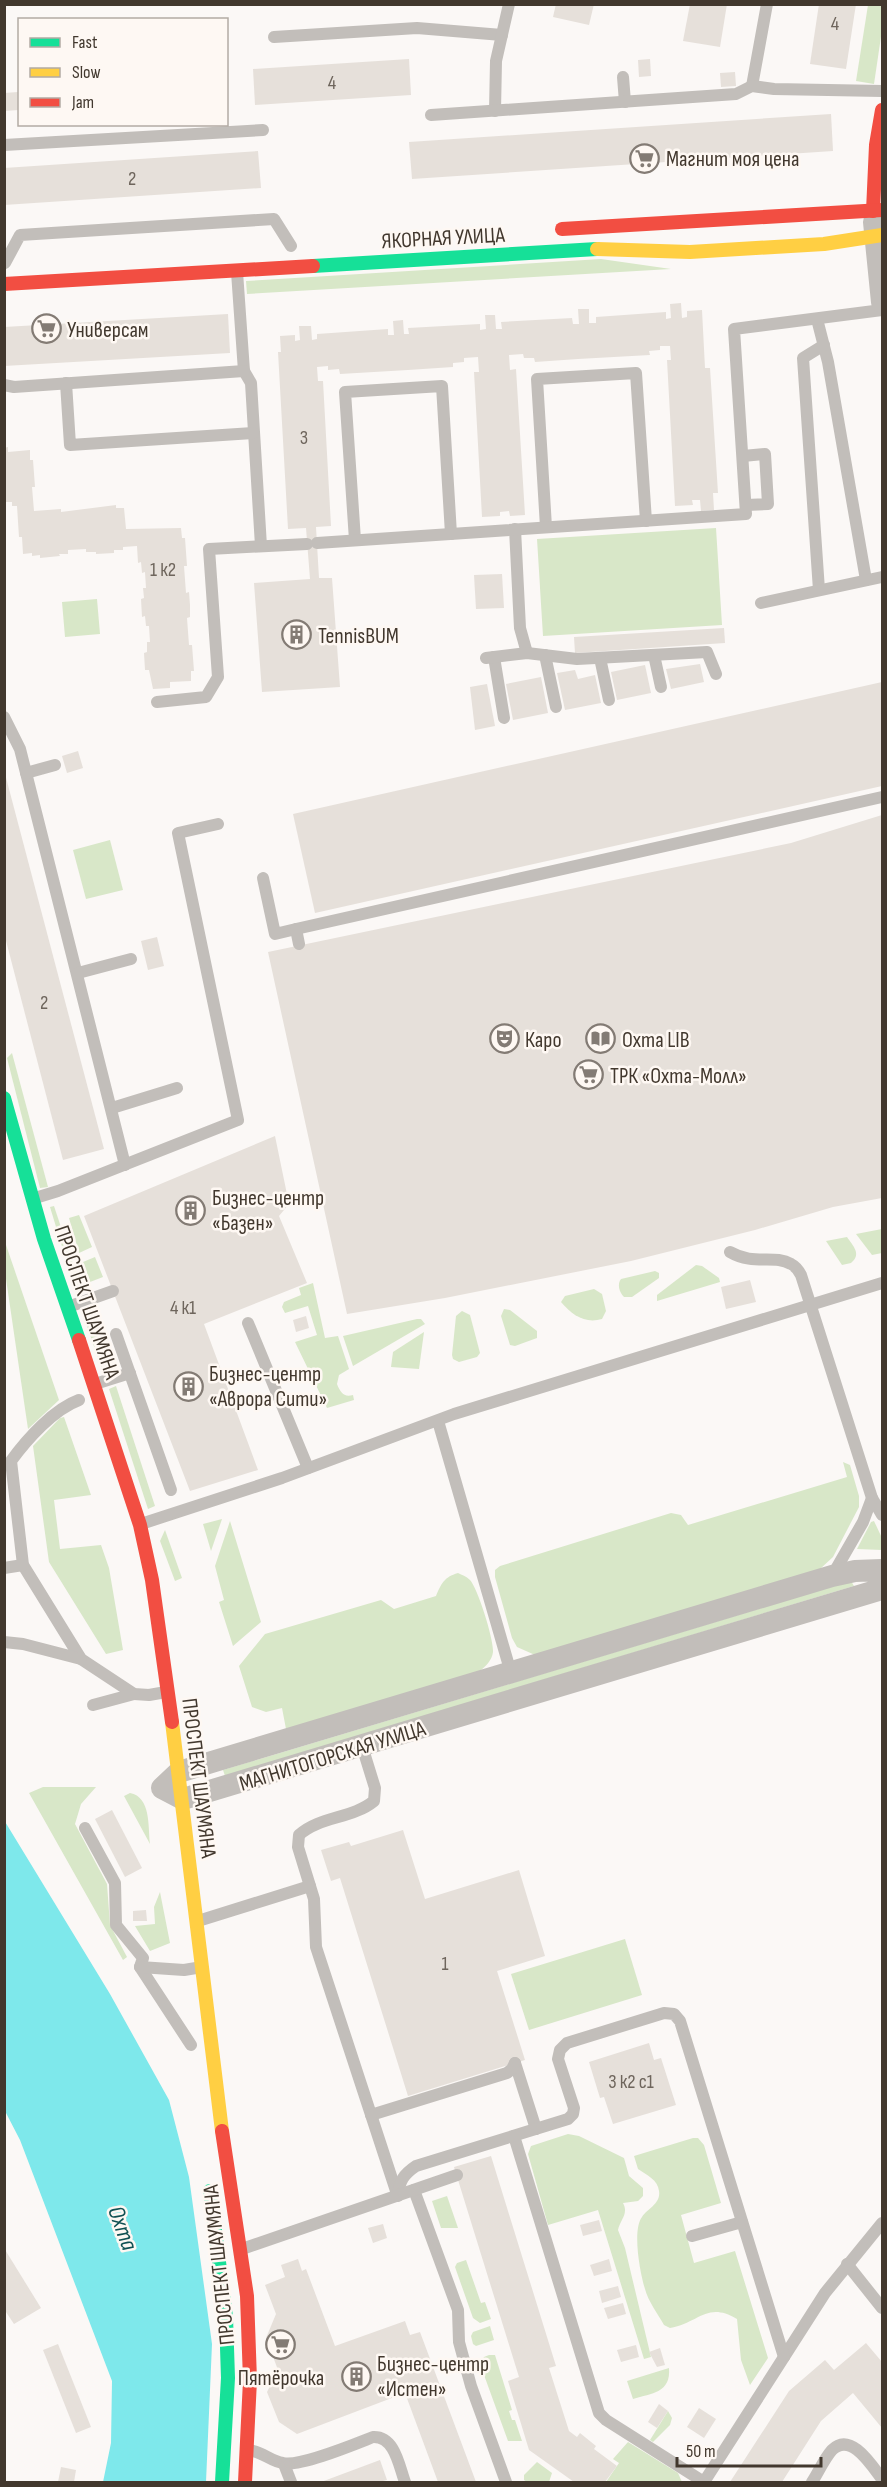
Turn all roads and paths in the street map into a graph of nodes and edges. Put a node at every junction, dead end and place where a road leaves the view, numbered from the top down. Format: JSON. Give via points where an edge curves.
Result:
{"nodes":[{"id":1,"x":509,"y":4,"type":"edge"},
{"id":2,"x":768,"y":4,"type":"edge"},
{"id":3,"x":502,"y":35,"type":"junction"},
{"id":4,"x":274,"y":37,"type":"dead end"},
{"id":5,"x":623,"y":77,"type":"dead end"},
{"id":6,"x":752,"y":86,"type":"junction"},
{"id":7,"x":882,"y":91,"type":"edge"},
{"id":8,"x":625,"y":102,"type":"junction"},
{"id":9,"x":882,"y":110,"type":"edge"},
{"id":10,"x":495,"y":111,"type":"junction"},
{"id":11,"x":431,"y":116,"type":"dead end"},
{"id":12,"x":264,"y":130,"type":"dead end"},
{"id":13,"x":4,"y":145,"type":"edge"},
{"id":14,"x":879,"y":224,"type":"edge"},
{"id":15,"x":549,"y":230,"type":"dead end"},
{"id":16,"x":290,"y":246,"type":"dead end"},
{"id":17,"x":9,"y":263,"type":"edge"},
{"id":18,"x":237,"y":270,"type":"junction"},
{"id":19,"x":4,"y":284,"type":"edge"},
{"id":20,"x":882,"y":302,"type":"edge"},
{"id":21,"x":882,"y":310,"type":"edge"},
{"id":22,"x":817,"y":318,"type":"junction"},
{"id":23,"x":824,"y":345,"type":"junction"},
{"id":24,"x":244,"y":371,"type":"junction"},
{"id":25,"x":66,"y":383,"type":"junction"},
{"id":26,"x":4,"y":385,"type":"edge"},
{"id":27,"x":254,"y":433,"type":"junction"},
{"id":28,"x":743,"y":456,"type":"junction"},
{"id":29,"x":746,"y":505,"type":"junction"},
{"id":30,"x":646,"y":521,"type":"junction"},
{"id":31,"x":546,"y":527,"type":"junction"},
{"id":32,"x":515,"y":529,"type":"junction"},
{"id":33,"x":452,"y":534,"type":"junction"},
{"id":34,"x":355,"y":540,"type":"junction"},
{"id":35,"x":261,"y":546,"type":"junction"},
{"id":36,"x":882,"y":577,"type":"edge"},
{"id":37,"x":866,"y":580,"type":"junction"},
{"id":38,"x":819,"y":590,"type":"junction"},
{"id":39,"x":761,"y":603,"type":"dead end"},
{"id":40,"x":527,"y":653,"type":"junction"},
{"id":41,"x":545,"y":655,"type":"junction"},
{"id":42,"x":654,"y":655,"type":"junction"},
{"id":43,"x":600,"y":658,"type":"junction"},
{"id":44,"x":716,"y":674,"type":"dead end"},
{"id":45,"x":661,"y":687,"type":"dead end"},
{"id":46,"x":609,"y":700,"type":"dead end"},
{"id":47,"x":157,"y":702,"type":"dead end"},
{"id":48,"x":556,"y":707,"type":"dead end"},
{"id":49,"x":4,"y":717,"type":"edge"},
{"id":50,"x":504,"y":718,"type":"dead end"},
{"id":51,"x":55,"y":765,"type":"dead end"},
{"id":52,"x":26,"y":773,"type":"junction"},
{"id":53,"x":882,"y":797,"type":"edge"},
{"id":54,"x":218,"y":824,"type":"dead end"},
{"id":55,"x":262,"y":878,"type":"dead end"},
{"id":56,"x":296,"y":929,"type":"junction"},
{"id":57,"x":299,"y":944,"type":"dead end"},
{"id":58,"x":131,"y":959,"type":"dead end"},
{"id":59,"x":78,"y":973,"type":"junction"},
{"id":60,"x":177,"y":1088,"type":"dead end"},
{"id":61,"x":4,"y":1098,"type":"edge"},
{"id":62,"x":112,"y":1108,"type":"junction"},
{"id":63,"x":125,"y":1165,"type":"junction"},
{"id":64,"x":31,"y":1199,"type":"junction"},
{"id":65,"x":730,"y":1252,"type":"dead end"},
{"id":66,"x":882,"y":1283,"type":"edge"},
{"id":67,"x":113,"y":1291,"type":"dead end"},
{"id":68,"x":812,"y":1305,"type":"junction"},
{"id":69,"x":67,"y":1308,"type":"junction"},
{"id":70,"x":248,"y":1323,"type":"dead end"},
{"id":71,"x":116,"y":1334,"type":"dead end"},
{"id":72,"x":130,"y":1373,"type":"junction"},
{"id":73,"x":94,"y":1385,"type":"junction"},
{"id":74,"x":79,"y":1400,"type":"dead end"},
{"id":75,"x":438,"y":1421,"type":"junction"},
{"id":76,"x":308,"y":1468,"type":"junction"},
{"id":77,"x":171,"y":1490,"type":"dead end"},
{"id":78,"x":872,"y":1498,"type":"junction"},
{"id":79,"x":882,"y":1515,"type":"edge"},
{"id":80,"x":140,"y":1525,"type":"junction"},
{"id":81,"x":23,"y":1565,"type":"junction"},
{"id":82,"x":4,"y":1568,"type":"edge"},
{"id":83,"x":882,"y":1570,"type":"edge"},
{"id":84,"x":832,"y":1576,"type":"junction"},
{"id":85,"x":882,"y":1589,"type":"edge"},
{"id":86,"x":4,"y":1642,"type":"edge"},
{"id":87,"x":81,"y":1659,"type":"junction"},
{"id":88,"x":511,"y":1673,"type":"junction"},
{"id":89,"x":168,"y":1692,"type":"junction"},
{"id":90,"x":134,"y":1694,"type":"junction"},
{"id":91,"x":93,"y":1705,"type":"dead end"},
{"id":92,"x":362,"y":1746,"type":"junction"},
{"id":93,"x":169,"y":1787,"type":"junction"},
{"id":94,"x":85,"y":1828,"type":"dead end"},
{"id":95,"x":310,"y":1886,"type":"junction"},
{"id":96,"x":197,"y":1921,"type":"junction"},
{"id":97,"x":140,"y":1967,"type":"junction"},
{"id":98,"x":203,"y":1967,"type":"junction"},
{"id":99,"x":188,"y":2013,"type":"dead end"},
{"id":100,"x":192,"y":2050,"type":"joint"},
{"id":101,"x":371,"y":2115,"type":"junction"},
{"id":102,"x":536,"y":2129,"type":"junction"},
{"id":103,"x":514,"y":2136,"type":"junction"},
{"id":104,"x":457,"y":2175,"type":"dead end"},
{"id":105,"x":208,"y":2177,"type":"dead end"},
{"id":106,"x":414,"y":2190,"type":"junction"},
{"id":107,"x":398,"y":2196,"type":"junction"},
{"id":108,"x":742,"y":2222,"type":"junction"},
{"id":109,"x":882,"y":2223,"type":"edge"},
{"id":110,"x":692,"y":2236,"type":"dead end"},
{"id":111,"x":241,"y":2249,"type":"junction"},
{"id":112,"x":219,"y":2256,"type":"junction"},
{"id":113,"x":847,"y":2264,"type":"junction"},
{"id":114,"x":882,"y":2307,"type":"edge"},
{"id":115,"x":784,"y":2357,"type":"junction"},
{"id":116,"x":224,"y":2450,"type":"junction"},
{"id":117,"x":247,"y":2450,"type":"junction"},
{"id":118,"x":284,"y":2464,"type":"junction"},
{"id":119,"x":882,"y":2479,"type":"edge"},
{"id":120,"x":222,"y":2482,"type":"edge"},
{"id":121,"x":245,"y":2482,"type":"edge"},
{"id":122,"x":291,"y":2482,"type":"edge"},
{"id":123,"x":405,"y":2482,"type":"edge"},
{"id":124,"x":506,"y":2482,"type":"edge"},
{"id":125,"x":812,"y":2482,"type":"edge"}],
"edges":[{"from":1,"to":3,"type":"lane"},
{"from":2,"to":6,"type":"lane"},
{"from":3,"to":4,"type":"lane","via":[[417,28]]},
{"from":3,"to":10,"type":"lane","via":[[496,61]]},
{"from":5,"to":8,"type":"lane"},
{"from":6,"to":7,"type":"lane"},
{"from":6,"to":8,"type":"lane","via":[[736,94]]},
{"from":8,"to":10,"type":"lane"},
{"from":9,"to":14,"type":"street","via":[[876,145]]},
{"from":10,"to":11,"type":"lane"},
{"from":12,"to":13,"type":"lane"},
{"from":14,"to":15,"type":"street"},
{"from":14,"to":18,"type":"street","name":"ЯКОРНАЯ УЛИЦА","via":[[824,244],[690,252],[600,249]]},
{"from":14,"to":20,"type":"street"},
{"from":16,"to":17,"type":"lane","via":[[274,219],[20,235]]},
{"from":18,"to":19,"type":"street","name":"ЯКОРНАЯ УЛИЦА"},
{"from":18,"to":24,"type":"lane"},
{"from":21,"to":22,"type":"lane"},
{"from":22,"to":23,"type":"lane"},
{"from":22,"to":28,"type":"lane","via":[[734,328]]},
{"from":23,"to":37,"type":"lane"},
{"from":23,"to":38,"type":"lane","via":[[803,358]]},
{"from":24,"to":25,"type":"lane"},
{"from":24,"to":27,"type":"lane","via":[[251,383]]},
{"from":25,"to":26,"type":"lane"},
{"from":25,"to":27,"type":"lane","via":[[70,445]]},
{"from":27,"to":35,"type":"lane"},
{"from":28,"to":29,"type":"lane"},
{"from":28,"to":29,"type":"lane","via":[[765,454],[768,494],[768,504]]},
{"from":29,"to":30,"type":"lane","via":[[746,514]]},
{"from":30,"to":31,"type":"lane"},
{"from":30,"to":31,"type":"lane","via":[[636,373],[537,380]]},
{"from":31,"to":32,"type":"lane"},
{"from":32,"to":33,"type":"lane"},
{"from":32,"to":40,"type":"lane","via":[[520,628]]},
{"from":33,"to":34,"type":"lane"},
{"from":33,"to":34,"type":"lane","via":[[442,386],[345,392]]},
{"from":34,"to":35,"type":"lane"},
{"from":35,"to":47,"type":"lane","via":[[209,549],[218,677],[206,697]]},
{"from":36,"to":37,"type":"lane"},
{"from":37,"to":38,"type":"lane"},
{"from":38,"to":39,"type":"lane"},
{"from":40,"to":41,"type":"lane"},
{"from":40,"to":50,"type":"lane","via":[[490,657]]},
{"from":41,"to":43,"type":"lane"},
{"from":41,"to":48,"type":"lane"},
{"from":42,"to":43,"type":"lane"},
{"from":42,"to":44,"type":"lane","via":[[707,652]]},
{"from":42,"to":45,"type":"lane"},
{"from":43,"to":46,"type":"lane"},
{"from":49,"to":52,"type":"lane","via":[[20,749]]},
{"from":51,"to":52,"type":"lane"},
{"from":52,"to":59,"type":"lane"},
{"from":53,"to":56,"type":"lane"},
{"from":54,"to":63,"type":"lane","via":[[178,833],[238,1120]]},
{"from":55,"to":56,"type":"lane","via":[[275,934]]},
{"from":56,"to":57,"type":"lane"},
{"from":58,"to":59,"type":"lane"},
{"from":59,"to":62,"type":"lane"},
{"from":60,"to":62,"type":"lane"},
{"from":61,"to":64,"type":"street","name":"ПРОСПЕКТ ШАУМЯНА"},
{"from":62,"to":63,"type":"lane"},
{"from":63,"to":64,"type":"lane"},
{"from":64,"to":69,"type":"street","name":"ПРОСПЕКТ ШАУМЯНА"},
{"from":65,"to":68,"type":"lane","via":[[741,1258],[792,1264],[801,1275]]},
{"from":66,"to":68,"type":"lane"},
{"from":67,"to":69,"type":"lane"},
{"from":68,"to":75,"type":"lane"},
{"from":68,"to":78,"type":"lane"},
{"from":69,"to":73,"type":"street","name":"ПРОСПЕКТ ШАУМЯНА"},
{"from":70,"to":76,"type":"lane"},
{"from":71,"to":72,"type":"lane"},
{"from":72,"to":73,"type":"lane"},
{"from":72,"to":77,"type":"lane"},
{"from":73,"to":80,"type":"street","name":"ПРОСПЕКТ ШАУМЯНА"},
{"from":74,"to":81,"type":"lane","via":[[27,1439],[11,1461]]},
{"from":75,"to":76,"type":"lane"},
{"from":75,"to":88,"type":"lane"},
{"from":76,"to":80,"type":"lane"},
{"from":78,"to":79,"type":"lane"},
{"from":78,"to":84,"type":"lane"},
{"from":80,"to":89,"type":"street","name":"ПРОСПЕКТ ШАУМЯНА"},
{"from":81,"to":82,"type":"lane"},
{"from":81,"to":87,"type":"lane"},
{"from":83,"to":84,"type":"street","name":"МАГНИТОГОРСКАЯ УЛИЦА","via":[[855,1570]]},
{"from":84,"to":88,"type":"street","name":"МАГНИТОГОРСКАЯ УЛИЦА"},
{"from":85,"to":92,"type":"street","name":"МАГНИТОГОРСКАЯ УЛИЦА"},
{"from":86,"to":87,"type":"lane"},
{"from":87,"to":90,"type":"lane"},
{"from":88,"to":93,"type":"street","name":"МАГНИТОГОРСКАЯ УЛИЦА"},
{"from":89,"to":90,"type":"lane"},
{"from":89,"to":93,"type":"street","name":"ПРОСПЕКТ ШАУМЯНА"},
{"from":90,"to":91,"type":"lane"},
{"from":92,"to":93,"type":"street","name":"МАГНИТОГОРСКАЯ УЛИЦА"},
{"from":92,"to":95,"type":"lane","via":[[375,1788],[374,1801],[365,1809],[308,1826],[299,1834],[298,1847]]},
{"from":93,"to":96,"type":"street","name":"ПРОСПЕКТ ШАУМЯНА"},
{"from":94,"to":97,"type":"lane","via":[[115,1882],[116,1925],[143,1958]]},
{"from":95,"to":96,"type":"lane"},
{"from":95,"to":101,"type":"lane","via":[[316,1912],[316,1947]]},
{"from":96,"to":98,"type":"street","name":"ПРОСПЕКТ ШАУМЯНА"},
{"from":97,"to":98,"type":"lane"},
{"from":97,"to":100,"type":"lane"},
{"from":98,"to":111,"type":"street","name":"ПРОСПЕКТ ШАУМЯНА","via":[[217,2096]]},
{"from":99,"to":100,"type":"street"},
{"from":101,"to":102,"type":"lane","via":[[507,2073],[515,2063]]},
{"from":101,"to":107,"type":"lane"},
{"from":102,"to":103,"type":"lane"},
{"from":102,"to":108,"type":"lane","via":[[573,2114],[558,2059],[567,2043],[664,2013],[674,2014],[680,2021]]},
{"from":103,"to":107,"type":"lane","via":[[416,2166],[399,2183]]},
{"from":103,"to":115,"type":"lane","via":[[595,2405],[606,2420],[704,2482]]},
{"from":104,"to":106,"type":"lane"},
{"from":105,"to":112,"type":"street","name":"ПРОСПЕКТ ШАУМЯНА"},
{"from":106,"to":107,"type":"lane"},
{"from":106,"to":124,"type":"lane","via":[[458,2310],[459,2342],[471,2386]]},
{"from":107,"to":111,"type":"lane"},
{"from":108,"to":110,"type":"lane"},
{"from":108,"to":115,"type":"lane"},
{"from":109,"to":113,"type":"lane"},
{"from":111,"to":112,"type":"lane"},
{"from":111,"to":117,"type":"street","name":"ПРОСПЕКТ ШАУМЯНА","via":[[250,2380]]},
{"from":112,"to":116,"type":"street","name":"ПРОСПЕКТ ШАУМЯНА","via":[[228,2378]]},
{"from":113,"to":114,"type":"lane"},
{"from":113,"to":115,"type":"lane"},
{"from":116,"to":117,"type":"lane"},
{"from":116,"to":120,"type":"street","name":"ПРОСПЕКТ ШАУМЯНА"},
{"from":117,"to":118,"type":"lane"},
{"from":117,"to":121,"type":"street","name":"ПРОСПЕКТ ШАУМЯНА"},
{"from":118,"to":122,"type":"lane"},
{"from":118,"to":123,"type":"lane","via":[[380,2437],[391,2445]]},
{"from":119,"to":125,"type":"lane","via":[[857,2449],[844,2445],[833,2449]]}]}
